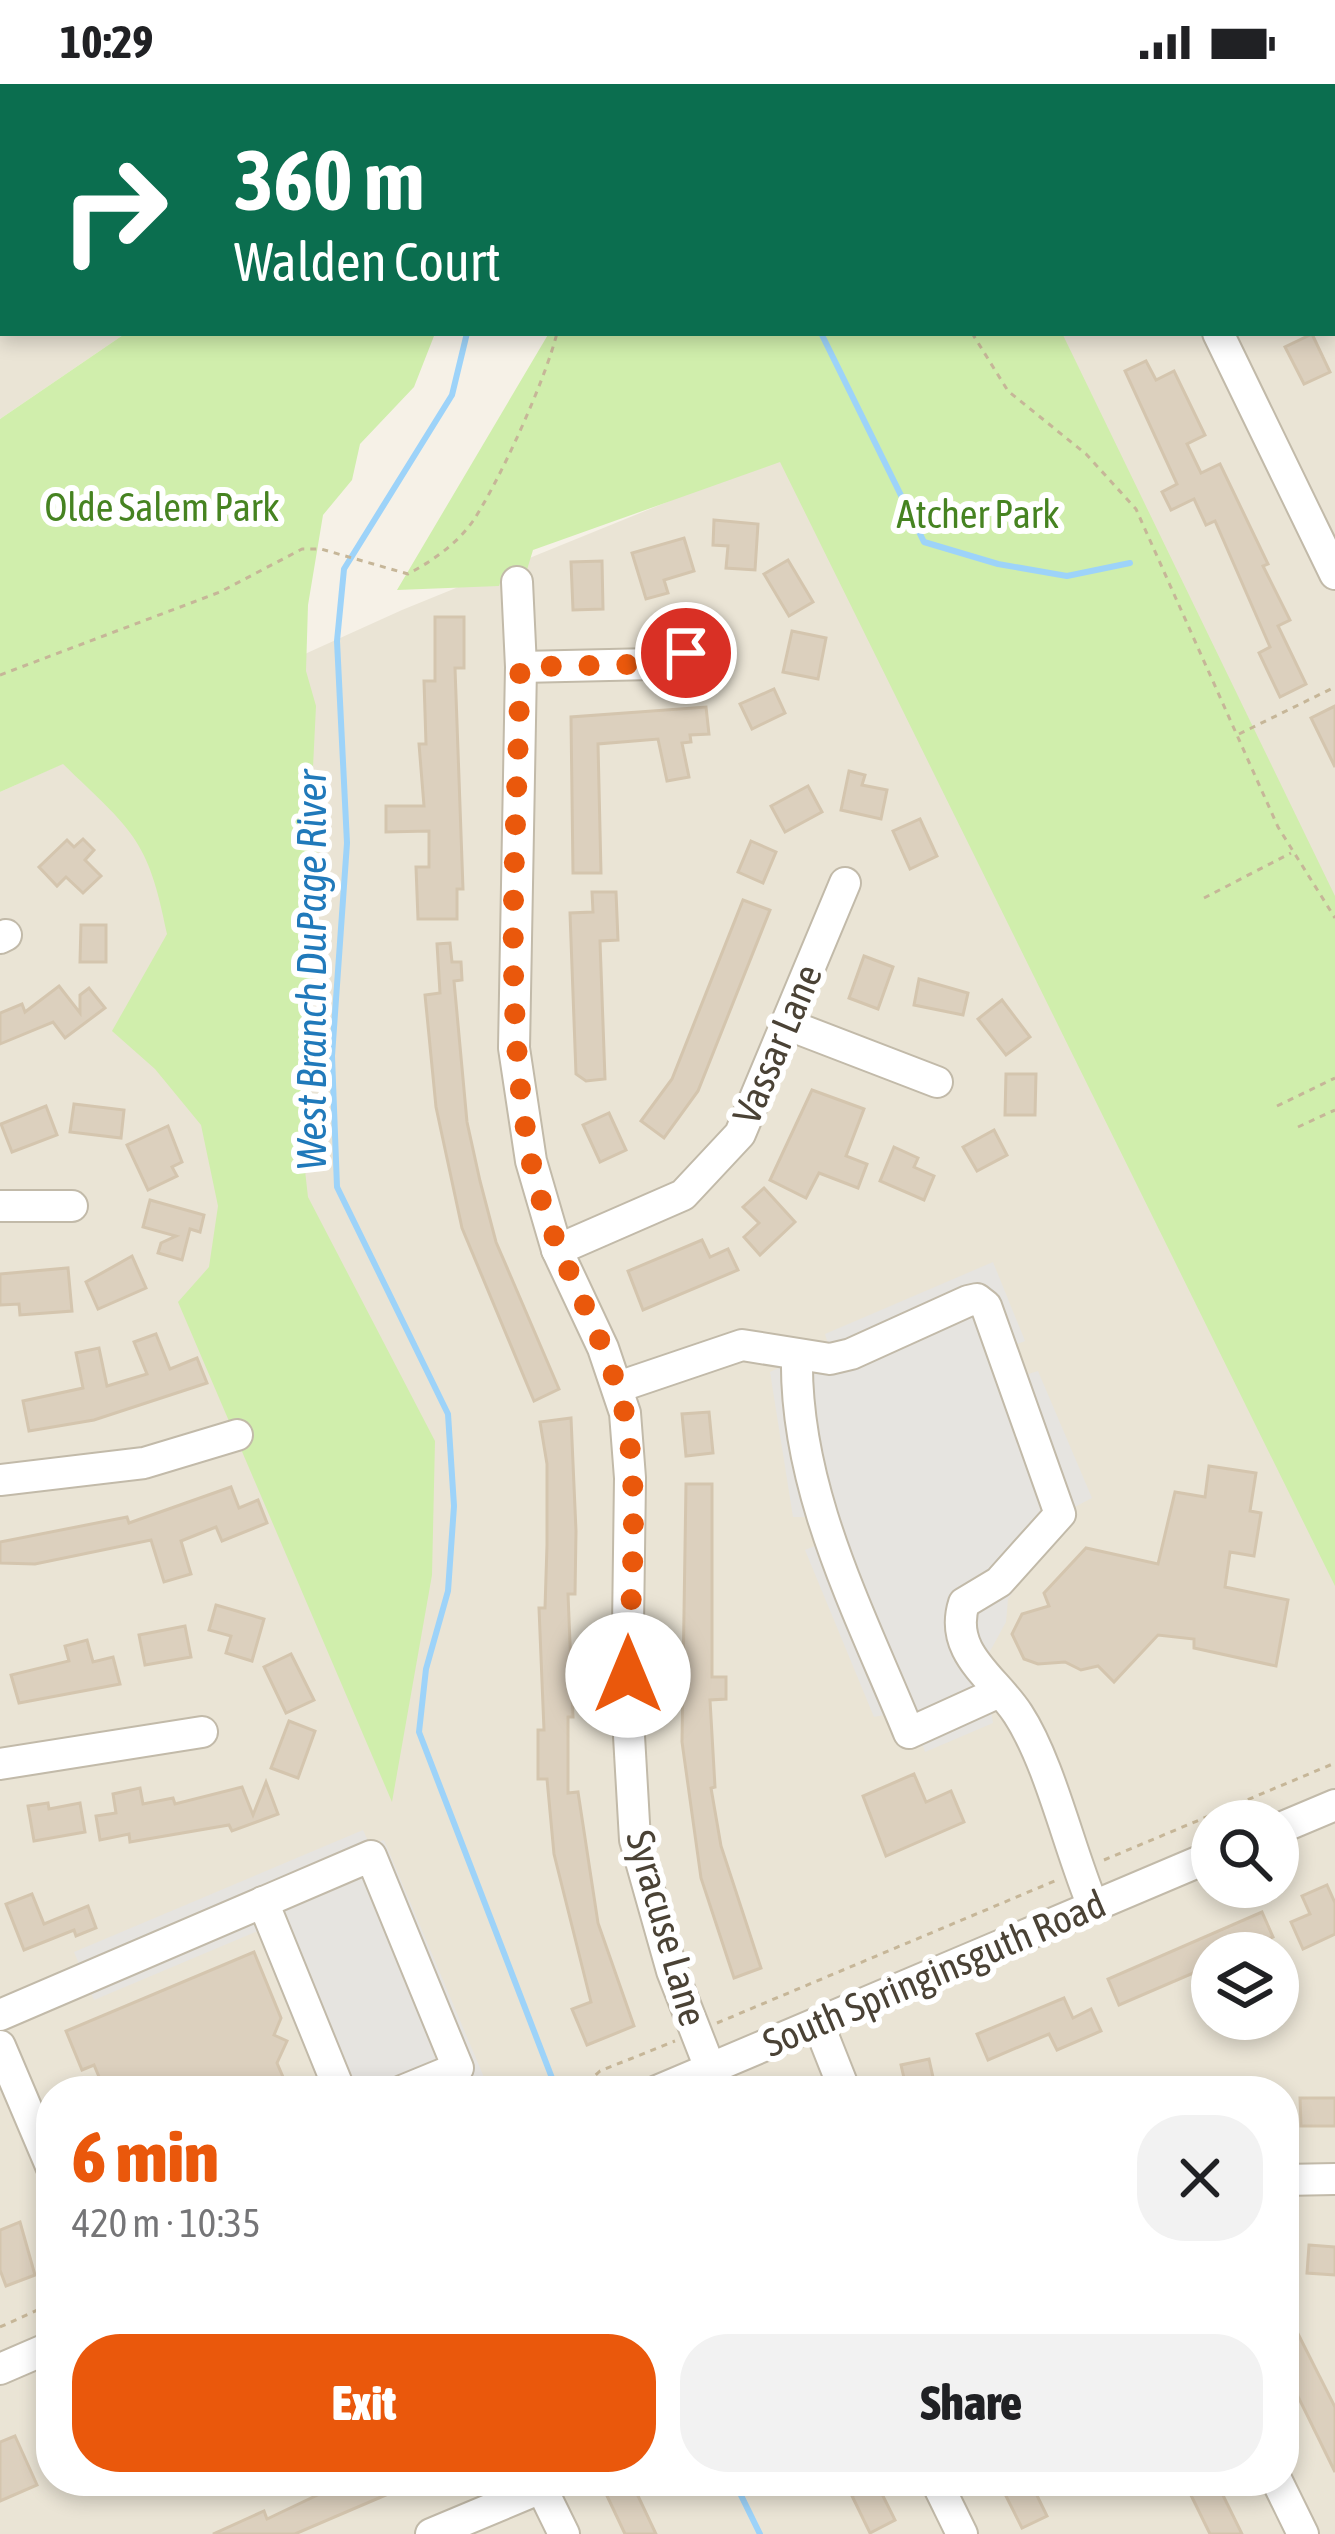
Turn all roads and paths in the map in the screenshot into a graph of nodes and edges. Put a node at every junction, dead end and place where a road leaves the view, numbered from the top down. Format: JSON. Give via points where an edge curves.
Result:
{"nodes":[{"id":1,"x":556,"y":336,"type":"edge"},
{"id":2,"x":974,"y":336,"type":"edge"},
{"id":3,"x":1219,"y":336,"type":"edge"},
{"id":4,"x":1335,"y":574,"type":"edge"},
{"id":5,"x":517,"y":582,"type":"dead end"},
{"id":6,"x":718,"y":642,"type":"dead end"},
{"id":7,"x":520,"y":667,"type":"junction"},
{"id":8,"x":0,"y":676,"type":"edge"},
{"id":9,"x":1335,"y":687,"type":"edge"},
{"id":10,"x":1237,"y":735,"type":"junction"},
{"id":11,"x":1293,"y":852,"type":"junction"},
{"id":12,"x":845,"y":884,"type":"dead end"},
{"id":13,"x":1204,"y":898,"type":"dead end"},
{"id":14,"x":1335,"y":918,"type":"edge"},
{"id":15,"x":786,"y":1024,"type":"junction"},
{"id":16,"x":1335,"y":1078,"type":"edge"},
{"id":17,"x":937,"y":1082,"type":"dead end"},
{"id":18,"x":1277,"y":1106,"type":"dead end"},
{"id":19,"x":1335,"y":1110,"type":"edge"},
{"id":20,"x":1298,"y":1127,"type":"dead end"},
{"id":21,"x":72,"y":1206,"type":"dead end"},
{"id":22,"x":0,"y":1207,"type":"edge"},
{"id":23,"x":557,"y":1250,"type":"junction"},
{"id":24,"x":797,"y":1355,"type":"junction"},
{"id":25,"x":618,"y":1387,"type":"junction"},
{"id":26,"x":238,"y":1435,"type":"dead end"},
{"id":27,"x":0,"y":1480,"type":"edge"},
{"id":28,"x":997,"y":1693,"type":"junction"},
{"id":29,"x":202,"y":1732,"type":"dead end"},
{"id":30,"x":1335,"y":1763,"type":"edge"},
{"id":31,"x":0,"y":1764,"type":"edge"},
{"id":32,"x":1335,"y":1805,"type":"edge"},
{"id":33,"x":1299,"y":1820,"type":"edge"},
{"id":34,"x":1191,"y":1865,"type":"edge"},
{"id":35,"x":1078,"y":1871,"type":"junction"},
{"id":36,"x":263,"y":1902,"type":"junction"},
{"id":37,"x":1093,"y":1906,"type":"junction"},
{"id":38,"x":0,"y":2015,"type":"edge"},
{"id":39,"x":818,"y":2023,"type":"junction"},
{"id":40,"x":695,"y":2032,"type":"junction"},
{"id":41,"x":0,"y":2048,"type":"edge"},
{"id":42,"x":710,"y":2068,"type":"junction"},
{"id":43,"x":334,"y":2076,"type":"edge"},
{"id":44,"x":438,"y":2076,"type":"edge"},
{"id":45,"x":595,"y":2076,"type":"edge"},
{"id":46,"x":692,"y":2076,"type":"edge"},
{"id":47,"x":839,"y":2076,"type":"edge"},
{"id":48,"x":36,"y":2131,"type":"edge"},
{"id":49,"x":1335,"y":2179,"type":"edge"},
{"id":50,"x":1299,"y":2180,"type":"edge"},
{"id":51,"x":36,"y":2310,"type":"edge"},
{"id":52,"x":0,"y":2326,"type":"edge"},
{"id":53,"x":36,"y":2353,"type":"edge"},
{"id":54,"x":0,"y":2369,"type":"edge"},
{"id":55,"x":514,"y":2496,"type":"edge"},
{"id":56,"x":546,"y":2496,"type":"edge"},
{"id":57,"x":943,"y":2496,"type":"edge"},
{"id":58,"x":1284,"y":2496,"type":"edge"},
{"id":59,"x":430,"y":2534,"type":"edge"},
{"id":60,"x":564,"y":2534,"type":"edge"},
{"id":61,"x":962,"y":2534,"type":"edge"},
{"id":62,"x":1303,"y":2534,"type":"edge"}],
"edges":[{"from":1,"to":8,"type":"path","via":[[472,521],[436,559],[408,574],[302,549],[220,592]]},
{"from":2,"to":10,"type":"path","via":[[1008,391],[1086,454],[1136,509]]},
{"from":3,"to":4,"type":"street"},
{"from":5,"to":7,"type":"street","name":"Syracuse Lane"},
{"from":6,"to":7,"type":"street","via":[[653,664]]},
{"from":7,"to":23,"type":"street","name":"Syracuse Lane","via":[[514,1048],[531,1161]]},
{"from":9,"to":10,"type":"path"},
{"from":10,"to":11,"type":"path"},
{"from":11,"to":13,"type":"path"},
{"from":11,"to":14,"type":"path"},
{"from":12,"to":15,"type":"street","name":"Vassar Lane"},
{"from":15,"to":17,"type":"street"},
{"from":15,"to":23,"type":"street","name":"Vassar Lane","via":[[740,1134],[683,1195]]},
{"from":16,"to":18,"type":"path"},
{"from":19,"to":20,"type":"path"},
{"from":21,"to":22,"type":"street"},
{"from":23,"to":25,"type":"street","name":"Syracuse Lane"},
{"from":24,"to":25,"type":"street","via":[[742,1346]]},
{"from":24,"to":28,"type":"street","via":[[810,1480],[909,1733]]},
{"from":24,"to":28,"type":"street","via":[[851,1354],[968,1301],[986,1306],[1060,1514],[999,1582],[964,1603],[962,1637]]},
{"from":25,"to":40,"type":"street","name":"Syracuse Lane","via":[[629,1444],[635,1840]]},
{"from":26,"to":27,"type":"street","via":[[144,1463]]},
{"from":28,"to":35,"type":"street","via":[[1031,1741]]},
{"from":29,"to":31,"type":"street"},
{"from":30,"to":35,"type":"path"},
{"from":32,"to":33,"type":"street"},
{"from":34,"to":37,"type":"street","name":"South Springinsguth Road"},
{"from":35,"to":37,"type":"street"},
{"from":35,"to":40,"type":"path"},
{"from":36,"to":38,"type":"street"},
{"from":36,"to":43,"type":"street"},
{"from":36,"to":44,"type":"street","via":[[371,1856],[458,2068]]},
{"from":37,"to":39,"type":"street","name":"South Springinsguth Road"},
{"from":39,"to":42,"type":"street","name":"South Springinsguth Road"},
{"from":39,"to":47,"type":"street"},
{"from":40,"to":42,"type":"street","name":"Syracuse Lane"},
{"from":40,"to":45,"type":"path"},
{"from":41,"to":48,"type":"street"},
{"from":42,"to":46,"type":"street","name":"South Springinsguth Road"},
{"from":49,"to":50,"type":"street"},
{"from":51,"to":52,"type":"path"},
{"from":53,"to":54,"type":"street"},
{"from":55,"to":59,"type":"street"},
{"from":56,"to":60,"type":"street"},
{"from":57,"to":61,"type":"street"},
{"from":58,"to":62,"type":"street"}]}
